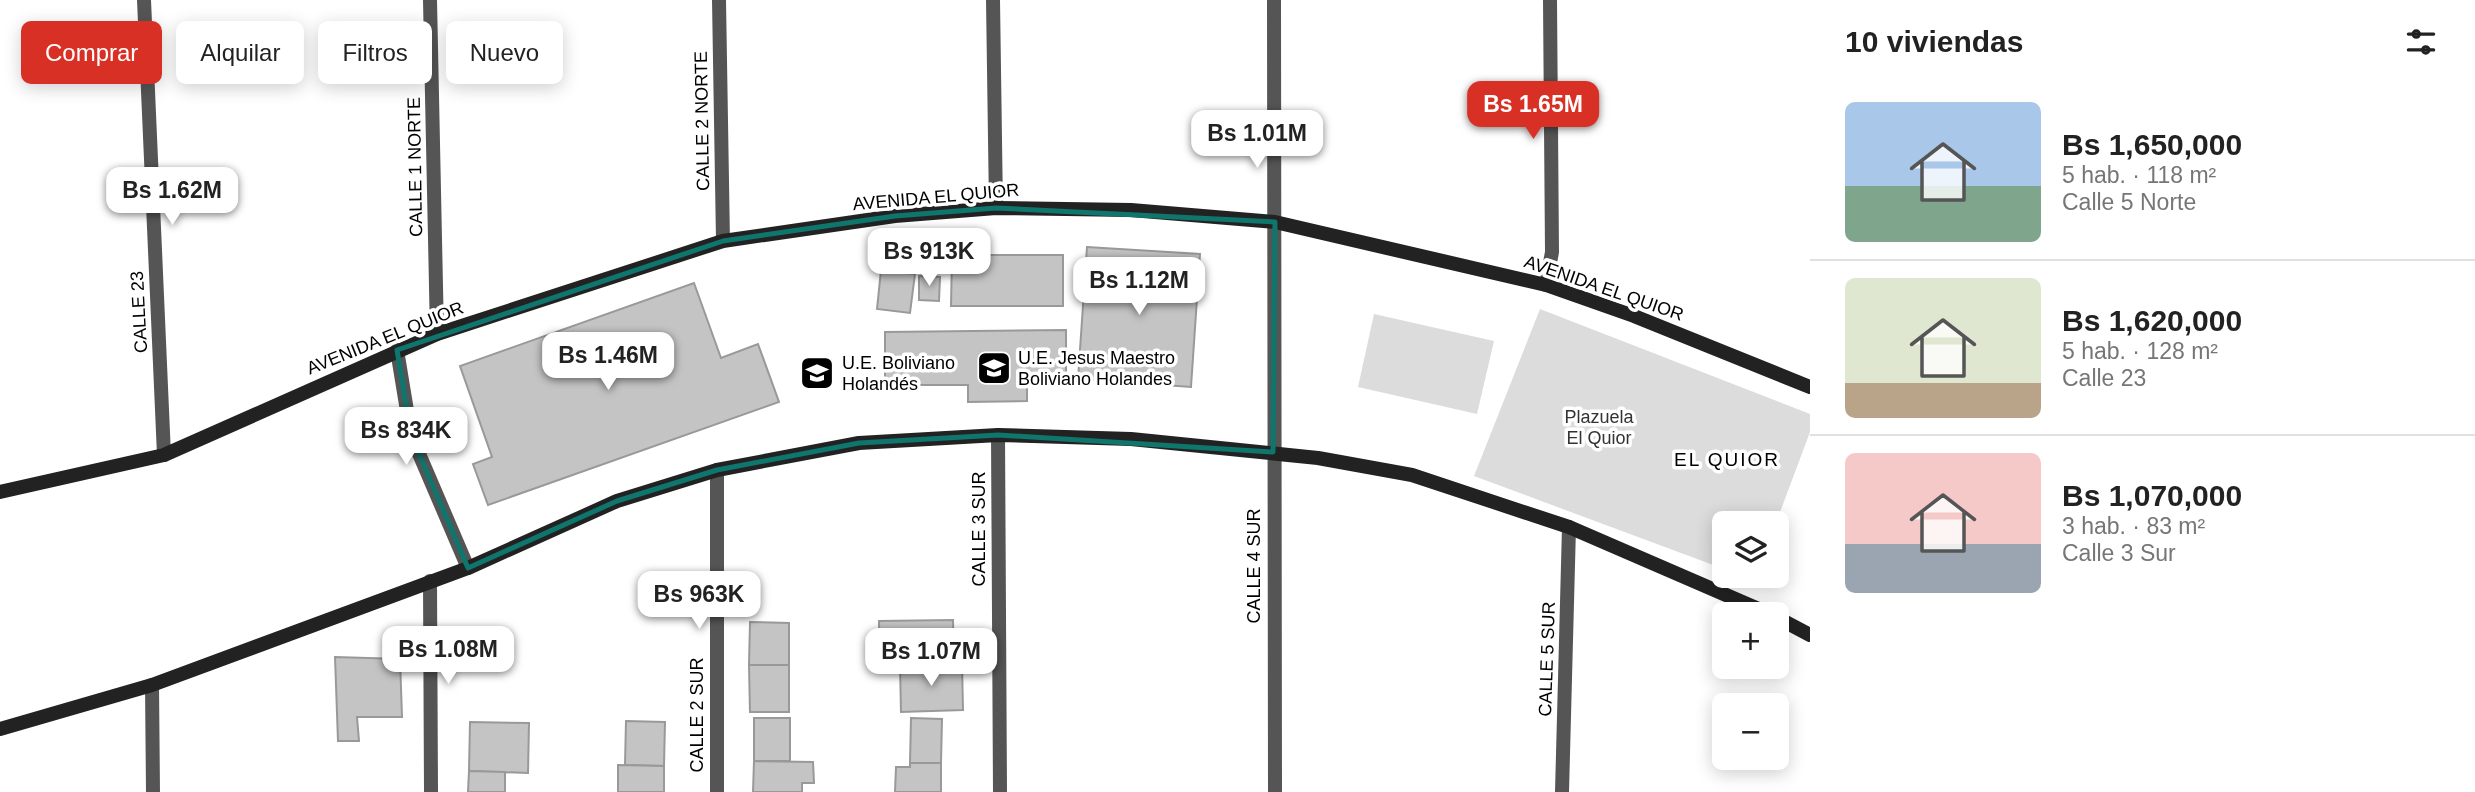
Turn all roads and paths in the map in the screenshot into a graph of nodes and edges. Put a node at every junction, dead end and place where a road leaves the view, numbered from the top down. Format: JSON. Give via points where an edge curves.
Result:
{"nodes":[{"id":1,"x":144,"y":0,"type":"edge"},
{"id":2,"x":430,"y":0,"type":"edge"},
{"id":3,"x":719,"y":0,"type":"edge"},
{"id":4,"x":993,"y":0,"type":"edge"},
{"id":5,"x":1274,"y":0,"type":"edge"},
{"id":6,"x":1550,"y":0,"type":"edge"},
{"id":7,"x":996,"y":208,"type":"junction"},
{"id":8,"x":1275,"y":222,"type":"junction"},
{"id":9,"x":723,"y":241,"type":"junction"},
{"id":10,"x":1546,"y":285,"type":"junction"},
{"id":11,"x":437,"y":334,"type":"junction"},
{"id":12,"x":397,"y":350,"type":"junction"},
{"id":13,"x":1810,"y":387,"type":"edge"},
{"id":14,"x":998,"y":435,"type":"junction"},
{"id":15,"x":1273,"y":452,"type":"junction"},
{"id":16,"x":164,"y":455,"type":"junction"},
{"id":17,"x":717,"y":470,"type":"junction"},
{"id":18,"x":0,"y":492,"type":"edge"},
{"id":19,"x":1569,"y":527,"type":"junction"},
{"id":20,"x":468,"y":568,"type":"junction"},
{"id":21,"x":430,"y":581,"type":"junction"},
{"id":22,"x":1742,"y":602,"type":"edge"},
{"id":23,"x":1789,"y":624,"type":"edge"},
{"id":24,"x":1810,"y":635,"type":"edge"},
{"id":25,"x":152,"y":685,"type":"junction"},
{"id":26,"x":0,"y":729,"type":"edge"},
{"id":27,"x":153,"y":792,"type":"edge"},
{"id":28,"x":431,"y":792,"type":"edge"},
{"id":29,"x":716,"y":792,"type":"edge"},
{"id":30,"x":1000,"y":792,"type":"edge"},
{"id":31,"x":1275,"y":792,"type":"edge"},
{"id":32,"x":1562,"y":792,"type":"edge"}],
"edges":[{"from":1,"to":16,"type":"street","name":"CALLE 23"},
{"from":2,"to":11,"type":"street","name":"CALLE 1 NORTE"},
{"from":3,"to":9,"type":"street","name":"CALLE 2 NORTE"},
{"from":4,"to":7,"type":"street"},
{"from":5,"to":8,"type":"street","name":"CALLE 4 SUR"},
{"from":6,"to":10,"type":"street","via":[[1552,251]]},
{"from":7,"to":8,"type":"street","name":"AVENIDA EL QUIOR","via":[[1130,211]]},
{"from":7,"to":9,"type":"street","name":"AVENIDA EL QUIOR","via":[[895,216]]},
{"from":8,"to":10,"type":"street","name":"AVENIDA EL QUIOR"},
{"from":8,"to":15,"type":"street","name":"CALLE 4 SUR"},
{"from":9,"to":11,"type":"street","name":"AVENIDA EL QUIOR"},
{"from":10,"to":13,"type":"street","name":"AVENIDA EL QUIOR"},
{"from":11,"to":12,"type":"street","name":"AVENIDA EL QUIOR"},
{"from":12,"to":16,"type":"street","name":"AVENIDA EL QUIOR"},
{"from":12,"to":20,"type":"street","via":[[411,435]]},
{"from":14,"to":15,"type":"street","via":[[1131,439]]},
{"from":14,"to":17,"type":"street","via":[[859,443]]},
{"from":14,"to":30,"type":"street","name":"CALLE 3 SUR"},
{"from":15,"to":19,"type":"street","via":[[1412,475]]},
{"from":15,"to":31,"type":"street","name":"CALLE 4 SUR"},
{"from":16,"to":18,"type":"street","name":"AVENIDA EL QUIOR"},
{"from":17,"to":20,"type":"street","via":[[617,501]]},
{"from":17,"to":29,"type":"street","name":"CALLE 2 SUR"},
{"from":19,"to":22,"type":"street"},
{"from":19,"to":32,"type":"street","name":"CALLE 5 SUR"},
{"from":20,"to":21,"type":"street"},
{"from":21,"to":25,"type":"street"},
{"from":21,"to":28,"type":"street"},
{"from":23,"to":24,"type":"street"},
{"from":25,"to":26,"type":"street"},
{"from":25,"to":27,"type":"street"}]}
